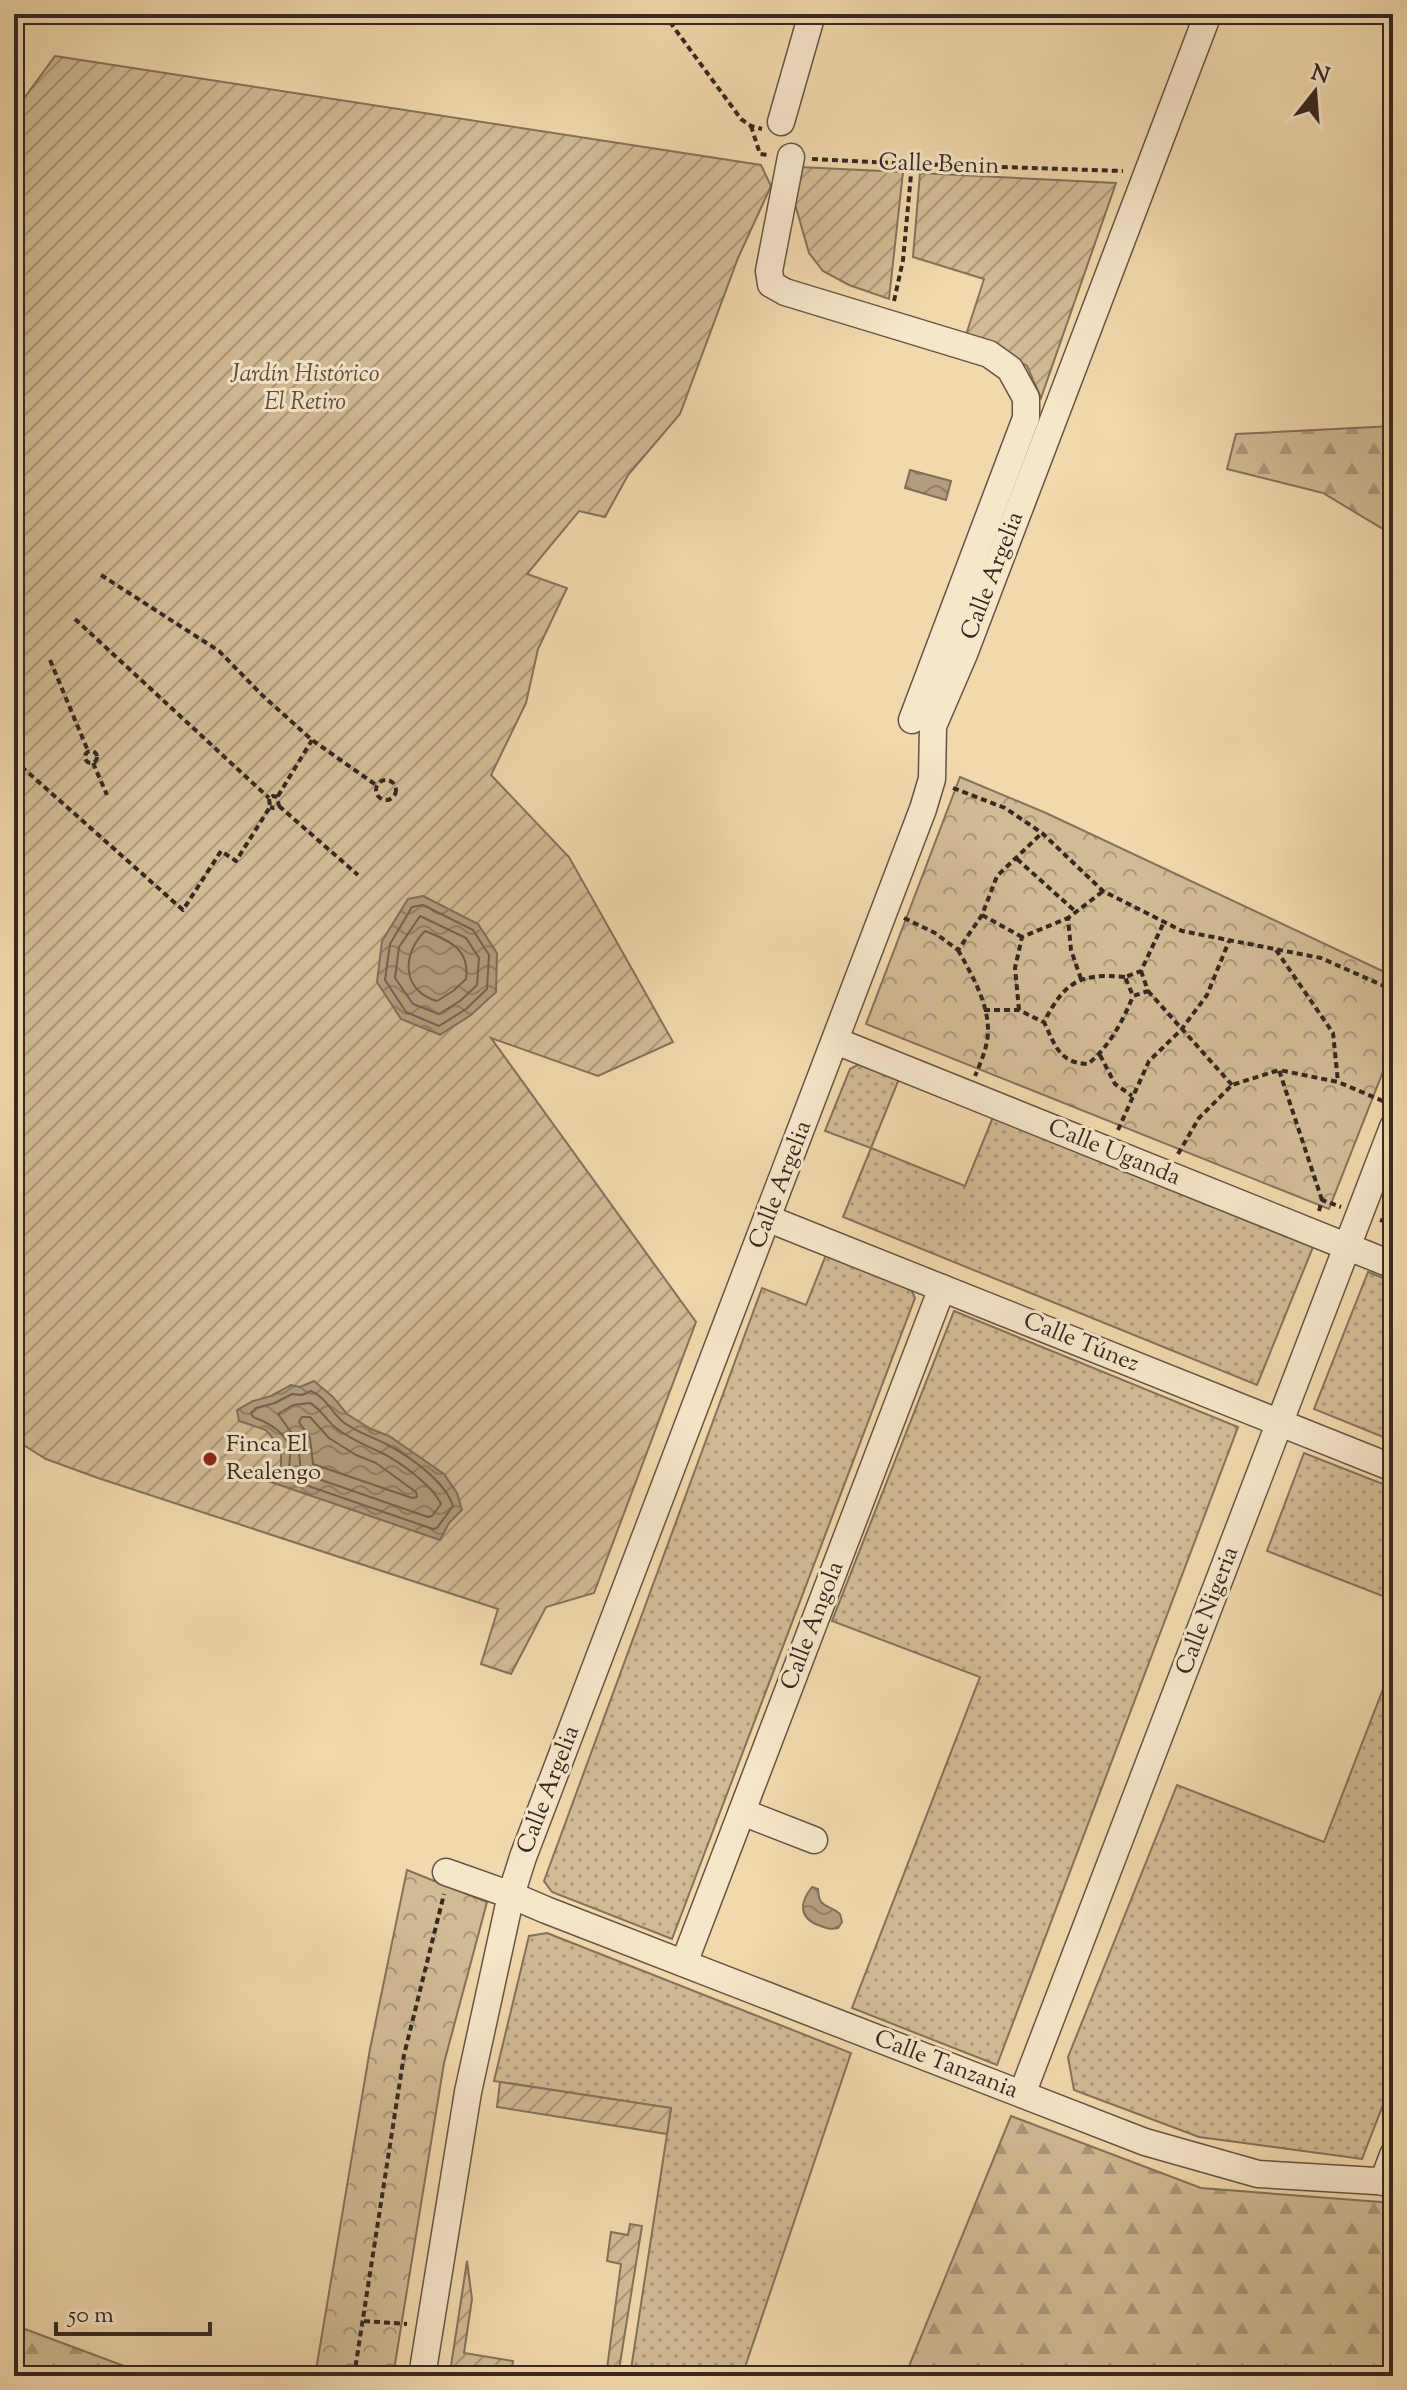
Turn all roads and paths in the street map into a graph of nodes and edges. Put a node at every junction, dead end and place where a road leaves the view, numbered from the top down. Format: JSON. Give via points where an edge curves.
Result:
{"nodes":[{"id":1,"x":664,"y":14,"type":"edge"},
{"id":2,"x":812,"y":14,"type":"edge"},
{"id":3,"x":1208,"y":14,"type":"edge"},
{"id":4,"x":781,"y":122,"type":"joint"},
{"id":5,"x":751,"y":126,"type":"junction"},
{"id":6,"x":791,"y":157,"type":"junction"},
{"id":7,"x":912,"y":164,"type":"junction"},
{"id":8,"x":1147,"y":172,"type":"junction"},
{"id":9,"x":893,"y":305,"type":"dead end"},
{"id":10,"x":101,"y":575,"type":"dead end"},
{"id":11,"x":75,"y":619,"type":"dead end"},
{"id":12,"x":50,"y":660,"type":"dead end"},
{"id":13,"x":912,"y":720,"type":"dead end"},
{"id":14,"x":312,"y":740,"type":"junction"},
{"id":15,"x":14,"y":760,"type":"edge"},
{"id":16,"x":932,"y":779,"type":"junction"},
{"id":17,"x":376,"y":785,"type":"junction"},
{"id":18,"x":107,"y":795,"type":"dead end"},
{"id":19,"x":277,"y":797,"type":"junction"},
{"id":20,"x":269,"y":798,"type":"junction"},
{"id":21,"x":279,"y":806,"type":"junction"},
{"id":22,"x":270,"y":807,"type":"junction"},
{"id":23,"x":1042,"y":833,"type":"junction"},
{"id":24,"x":1017,"y":859,"type":"junction"},
{"id":25,"x":358,"y":875,"type":"dead end"},
{"id":26,"x":1103,"y":891,"type":"junction"},
{"id":27,"x":885,"y":911,"type":"junction"},
{"id":28,"x":1076,"y":912,"type":"junction"},
{"id":29,"x":982,"y":915,"type":"junction"},
{"id":30,"x":1068,"y":918,"type":"junction"},
{"id":31,"x":1164,"y":922,"type":"junction"},
{"id":32,"x":1022,"y":937,"type":"junction"},
{"id":33,"x":1229,"y":941,"type":"junction"},
{"id":34,"x":1274,"y":949,"type":"junction"},
{"id":35,"x":958,"y":950,"type":"junction"},
{"id":36,"x":1141,"y":971,"type":"junction"},
{"id":37,"x":1125,"y":977,"type":"junction"},
{"id":38,"x":1081,"y":979,"type":"junction"},
{"id":39,"x":1393,"y":990,"type":"edge"},
{"id":40,"x":1148,"y":991,"type":"junction"},
{"id":41,"x":1133,"y":996,"type":"junction"},
{"id":42,"x":984,"y":1010,"type":"junction"},
{"id":43,"x":1019,"y":1010,"type":"junction"},
{"id":44,"x":1044,"y":1022,"type":"junction"},
{"id":45,"x":1181,"y":1030,"type":"junction"},
{"id":46,"x":836,"y":1041,"type":"junction"},
{"id":47,"x":1099,"y":1055,"type":"junction"},
{"id":48,"x":1279,"y":1070,"type":"junction"},
{"id":49,"x":1338,"y":1082,"type":"junction"},
{"id":50,"x":1232,"y":1085,"type":"junction"},
{"id":51,"x":969,"y":1094,"type":"junction"},
{"id":52,"x":1132,"y":1096,"type":"junction"},
{"id":53,"x":1393,"y":1106,"type":"edge"},
{"id":54,"x":1393,"y":1127,"type":"edge"},
{"id":55,"x":1110,"y":1151,"type":"junction"},
{"id":56,"x":1169,"y":1175,"type":"junction"},
{"id":57,"x":1322,"y":1200,"type":"dead end"},
{"id":58,"x":769,"y":1219,"type":"junction"},
{"id":59,"x":1393,"y":1220,"type":"edge"},
{"id":60,"x":1387,"y":1222,"type":"dead end"},
{"id":61,"x":1347,"y":1247,"type":"junction"},
{"id":62,"x":1393,"y":1265,"type":"edge"},
{"id":63,"x":942,"y":1288,"type":"junction"},
{"id":64,"x":1279,"y":1423,"type":"junction"},
{"id":65,"x":1393,"y":1468,"type":"edge"},
{"id":66,"x":742,"y":1812,"type":"junction"},
{"id":67,"x":814,"y":1840,"type":"dead end"},
{"id":68,"x":446,"y":1872,"type":"joint"},
{"id":69,"x":511,"y":1895,"type":"junction"},
{"id":70,"x":684,"y":1963,"type":"junction"},
{"id":71,"x":1022,"y":2094,"type":"junction"},
{"id":72,"x":1393,"y":2155,"type":"edge"},
{"id":73,"x":1388,"y":2182,"type":"edge"},
{"id":74,"x":363,"y":2321,"type":"junction"},
{"id":75,"x":429,"y":2327,"type":"junction"},
{"id":76,"x":354,"y":2376,"type":"edge"},
{"id":77,"x":422,"y":2376,"type":"edge"}],
"edges":[{"from":1,"to":5,"type":"path","name":"Calle Benin"},
{"from":2,"to":4,"type":"street"},
{"from":3,"to":8,"type":"street","name":"Calle Argelia"},
{"from":4,"to":5,"type":"path","via":[[768,130]]},
{"from":5,"to":6,"type":"path","name":"Calle Benin","via":[[760,154]]},
{"from":6,"to":7,"type":"path","name":"Calle Benin"},
{"from":6,"to":13,"type":"street","via":[[771,284],[989,354],[1010,369],[1026,398],[1026,418]]},
{"from":7,"to":8,"type":"path","name":"Calle Benin"},
{"from":7,"to":9,"type":"path"},
{"from":8,"to":16,"type":"street","name":"Calle Argelia","via":[[933,726]]},
{"from":10,"to":14,"type":"path","via":[[219,651]]},
{"from":11,"to":20,"type":"path"},
{"from":12,"to":18,"type":"path","via":[[88,751],[96,754],[93,763]]},
{"from":14,"to":17,"type":"path"},
{"from":14,"to":19,"type":"path"},
{"from":15,"to":22,"type":"path","via":[[183,910],[221,851],[236,861]]},
{"from":16,"to":23,"type":"path","via":[[1005,808]]},
{"from":16,"to":27,"type":"street","name":"Calle Argelia"},
{"from":17,"to":17,"type":"path","via":[[381,799],[395,795],[390,780]]},
{"from":19,"to":20,"type":"path"},
{"from":19,"to":21,"type":"path"},
{"from":20,"to":22,"type":"path"},
{"from":21,"to":22,"type":"path"},
{"from":21,"to":25,"type":"path"},
{"from":23,"to":24,"type":"path"},
{"from":23,"to":26,"type":"path"},
{"from":24,"to":28,"type":"path"},
{"from":24,"to":29,"type":"path","via":[[997,876]]},
{"from":26,"to":28,"type":"path"},
{"from":26,"to":31,"type":"path"},
{"from":27,"to":35,"type":"path","via":[[935,933]]},
{"from":27,"to":46,"type":"street","name":"Calle Argelia"},
{"from":28,"to":30,"type":"path"},
{"from":29,"to":32,"type":"path"},
{"from":29,"to":35,"type":"path"},
{"from":30,"to":32,"type":"path"},
{"from":30,"to":38,"type":"path"},
{"from":31,"to":33,"type":"path"},
{"from":31,"to":36,"type":"path"},
{"from":32,"to":43,"type":"path","via":[[1015,968]]},
{"from":33,"to":34,"type":"path"},
{"from":33,"to":45,"type":"path","via":[[1207,995]]},
{"from":34,"to":39,"type":"path","via":[[1321,958]]},
{"from":34,"to":49,"type":"path","via":[[1333,1033]]},
{"from":35,"to":42,"type":"path"},
{"from":36,"to":37,"type":"path"},
{"from":36,"to":40,"type":"path"},
{"from":37,"to":38,"type":"path"},
{"from":37,"to":41,"type":"path"},
{"from":38,"to":44,"type":"path","via":[[1057,1000]]},
{"from":40,"to":41,"type":"path"},
{"from":40,"to":45,"type":"path"},
{"from":41,"to":47,"type":"path"},
{"from":42,"to":43,"type":"path"},
{"from":42,"to":51,"type":"path","via":[[988,1031]]},
{"from":43,"to":44,"type":"path"},
{"from":44,"to":47,"type":"path","via":[[1063,1057],[1088,1064]]},
{"from":45,"to":50,"type":"path"},
{"from":45,"to":52,"type":"path","via":[[1149,1061]]},
{"from":46,"to":51,"type":"street","name":"Calle Uganda"},
{"from":46,"to":58,"type":"street","name":"Calle Argelia"},
{"from":47,"to":52,"type":"path","via":[[1115,1084]]},
{"from":48,"to":49,"type":"path"},
{"from":48,"to":50,"type":"path"},
{"from":48,"to":57,"type":"path"},
{"from":49,"to":53,"type":"path"},
{"from":50,"to":56,"type":"path","via":[[1199,1118]]},
{"from":51,"to":55,"type":"street","name":"Calle Uganda"},
{"from":52,"to":55,"type":"path"},
{"from":54,"to":61,"type":"street","name":"Calle Nigeria"},
{"from":55,"to":56,"type":"street","name":"Calle Uganda"},
{"from":56,"to":61,"type":"street","name":"Calle Uganda"},
{"from":58,"to":63,"type":"street","name":"Calle Túnez"},
{"from":58,"to":69,"type":"street","name":"Calle Argelia"},
{"from":59,"to":60,"type":"path"},
{"from":61,"to":62,"type":"street","name":"Calle Uganda"},
{"from":61,"to":64,"type":"street","name":"Calle Nigeria"},
{"from":63,"to":64,"type":"street","name":"Calle Túnez"},
{"from":63,"to":66,"type":"street","name":"Calle Angola"},
{"from":64,"to":65,"type":"street","name":"Calle Túnez"},
{"from":64,"to":71,"type":"street","name":"Calle Nigeria"},
{"from":66,"to":67,"type":"street"},
{"from":66,"to":70,"type":"street","name":"Calle Angola"},
{"from":68,"to":69,"type":"street","name":"Calle Tanzania"},
{"from":68,"to":74,"type":"path","via":[[404,2055]]},
{"from":69,"to":70,"type":"street","name":"Calle Tanzania"},
{"from":69,"to":75,"type":"street","name":"Calle Argelia","via":[[468,2092]]},
{"from":70,"to":71,"type":"street","name":"Calle Tanzania"},
{"from":71,"to":73,"type":"street","name":"Calle Tanzania","via":[[1145,2142],[1258,2174]]},
{"from":72,"to":73,"type":"street"},
{"from":74,"to":75,"type":"path"},
{"from":74,"to":76,"type":"path"},
{"from":75,"to":77,"type":"street","name":"Calle Argelia"}]}
